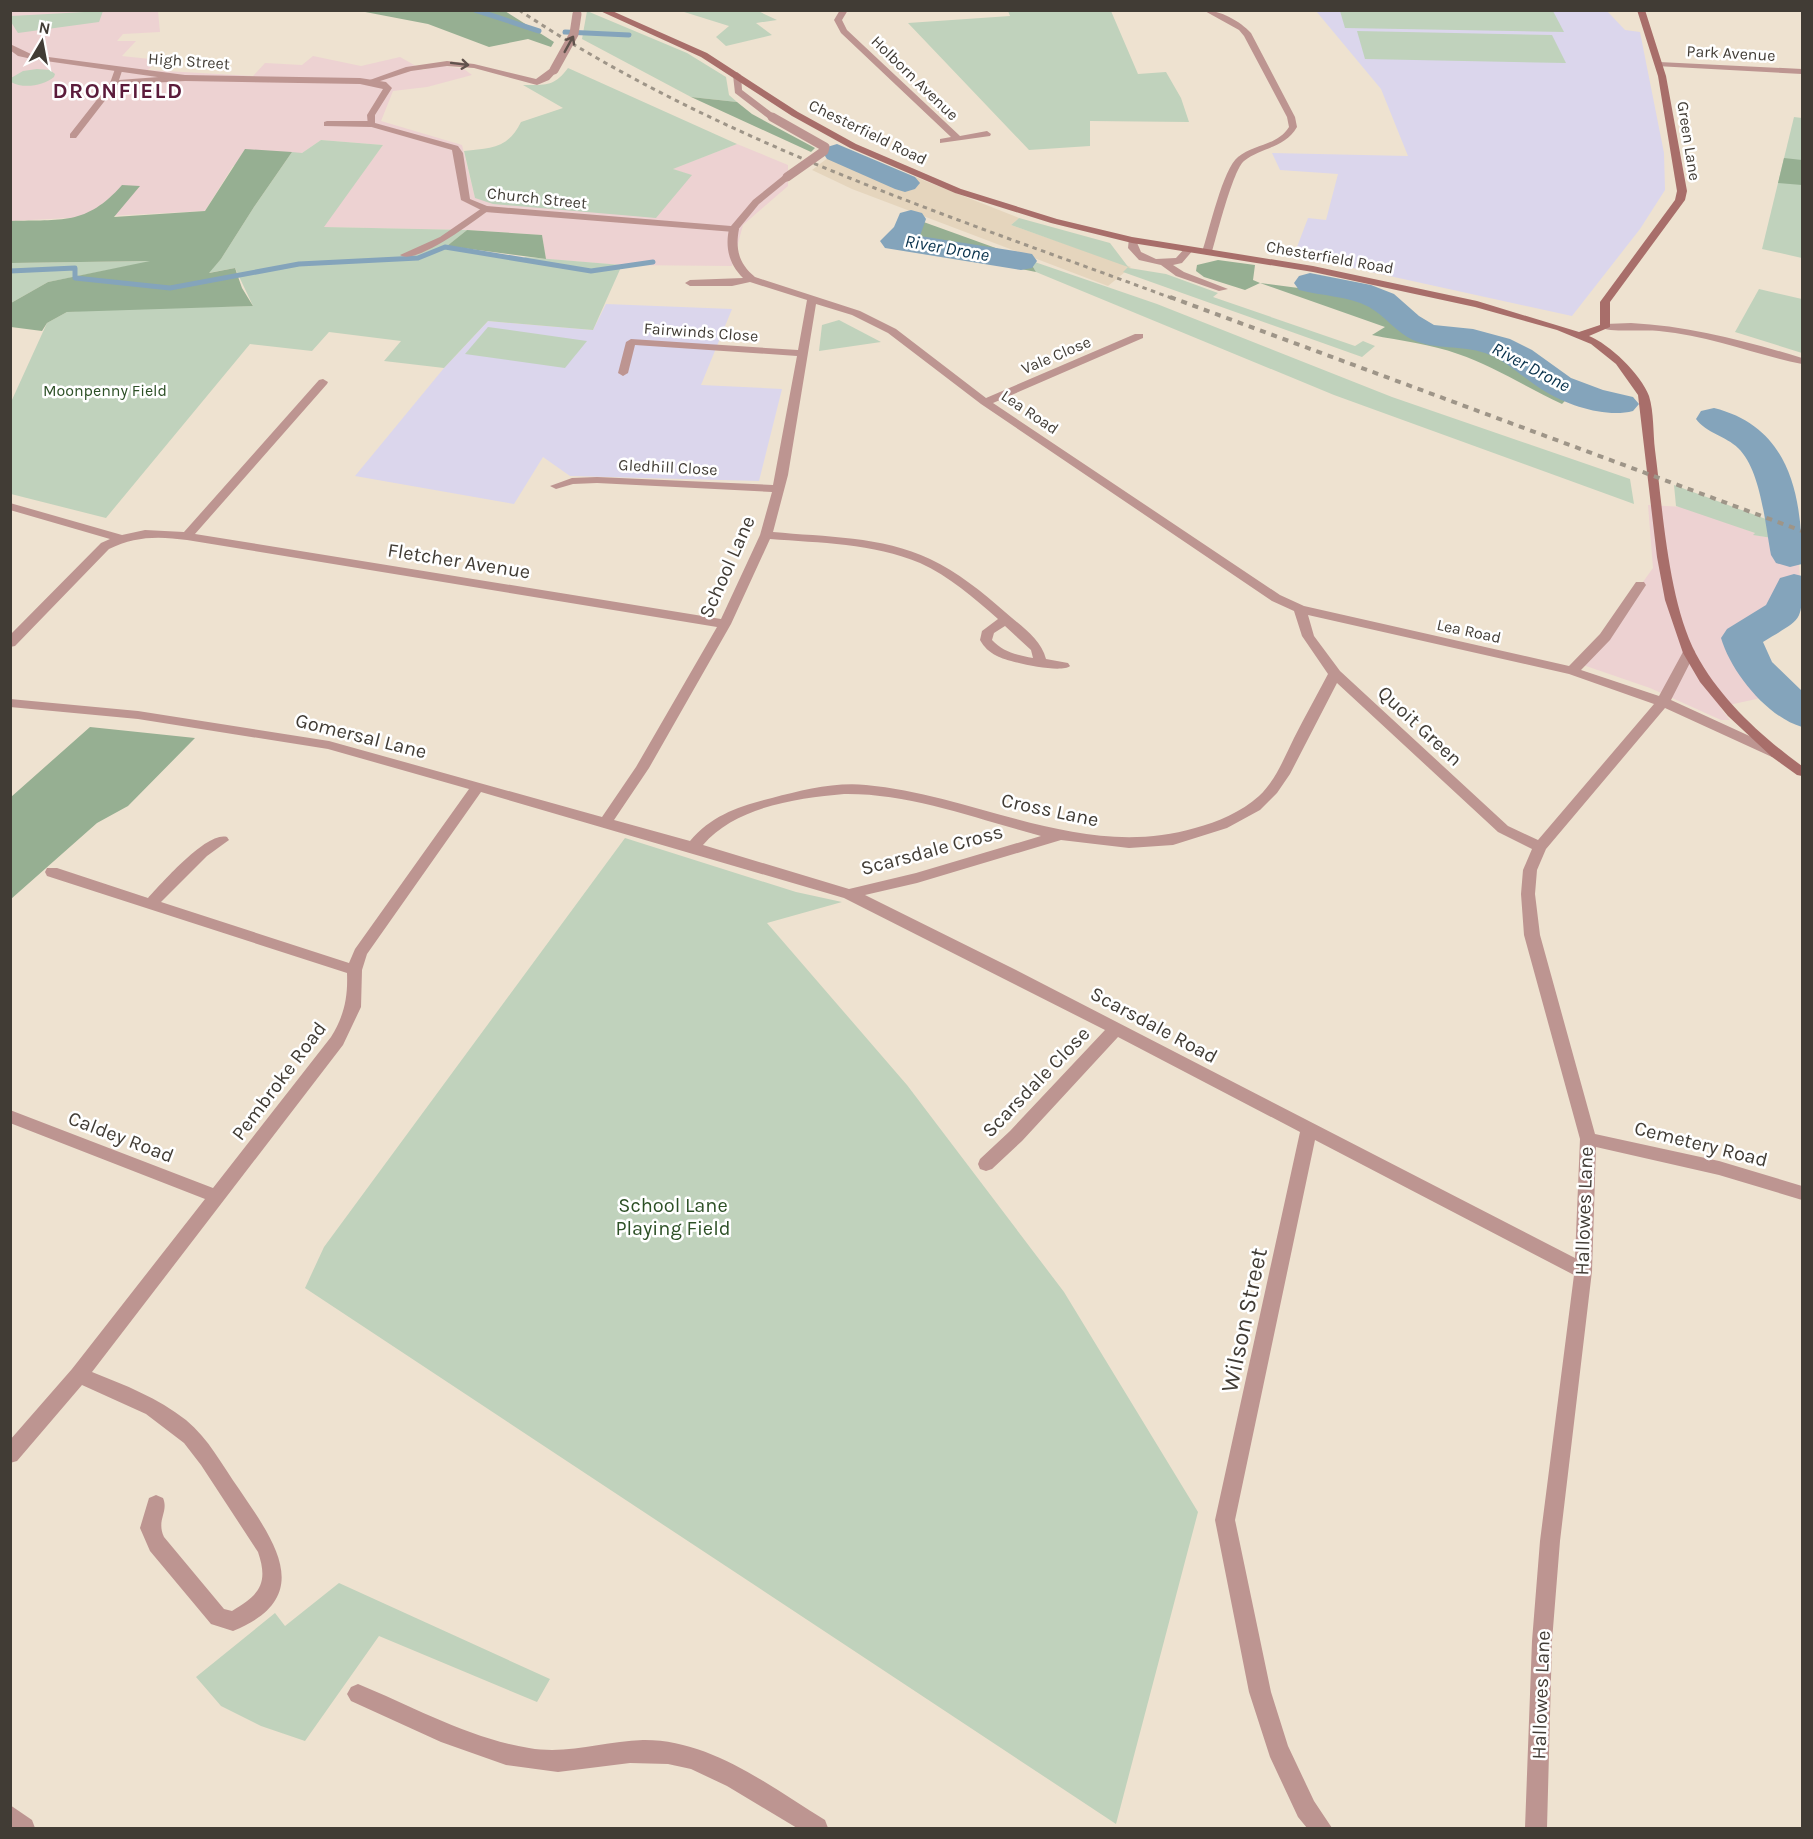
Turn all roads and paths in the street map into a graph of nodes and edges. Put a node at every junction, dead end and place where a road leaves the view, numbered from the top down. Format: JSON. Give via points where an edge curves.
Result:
{"nodes":[{"id":1,"x":602,"y":10,"type":"edge"},
{"id":2,"x":844,"y":10,"type":"edge"},
{"id":3,"x":1208,"y":10,"type":"edge"},
{"id":4,"x":1641,"y":10,"type":"edge"},
{"id":5,"x":579,"y":12,"type":"edge"},
{"id":6,"x":10,"y":46,"type":"edge"},
{"id":7,"x":1659,"y":64,"type":"junction"},
{"id":8,"x":118,"y":70,"type":"junction"},
{"id":9,"x":1803,"y":72,"type":"edge"},
{"id":10,"x":737,"y":75,"type":"junction"},
{"id":11,"x":185,"y":78,"type":"junction"},
{"id":12,"x":371,"y":81,"type":"junction"},
{"id":13,"x":114,"y":82,"type":"junction"},
{"id":14,"x":327,"y":124,"type":"dead end"},
{"id":15,"x":371,"y":124,"type":"junction"},
{"id":16,"x":987,"y":134,"type":"dead end"},
{"id":17,"x":73,"y":136,"type":"dead end"},
{"id":18,"x":957,"y":138,"type":"junction"},
{"id":19,"x":943,"y":141,"type":"dead end"},
{"id":20,"x":485,"y":209,"type":"junction"},
{"id":21,"x":734,"y":229,"type":"junction"},
{"id":22,"x":1132,"y":240,"type":"junction"},
{"id":23,"x":1189,"y":249,"type":"junction"},
{"id":24,"x":1207,"y":252,"type":"junction"},
{"id":25,"x":405,"y":255,"type":"dead end"},
{"id":26,"x":1165,"y":264,"type":"junction"},
{"id":27,"x":751,"y":279,"type":"junction"},
{"id":28,"x":690,"y":283,"type":"dead end"},
{"id":29,"x":1222,"y":289,"type":"dead end"},
{"id":30,"x":812,"y":300,"type":"junction"},
{"id":31,"x":1605,"y":327,"type":"junction"},
{"id":32,"x":1580,"y":335,"type":"junction"},
{"id":33,"x":1150,"y":341,"type":"dead end"},
{"id":34,"x":801,"y":353,"type":"junction"},
{"id":35,"x":1803,"y":361,"type":"edge"},
{"id":36,"x":623,"y":374,"type":"dead end"},
{"id":37,"x":323,"y":382,"type":"dead end"},
{"id":38,"x":985,"y":402,"type":"junction"},
{"id":39,"x":555,"y":486,"type":"dead end"},
{"id":40,"x":779,"y":489,"type":"junction"},
{"id":41,"x":12,"y":508,"type":"edge"},
{"id":42,"x":766,"y":535,"type":"junction"},
{"id":43,"x":187,"y":536,"type":"junction"},
{"id":44,"x":120,"y":538,"type":"junction"},
{"id":45,"x":1640,"y":585,"type":"dead end"},
{"id":46,"x":1300,"y":609,"type":"junction"},
{"id":47,"x":1006,"y":620,"type":"junction"},
{"id":48,"x":725,"y":624,"type":"junction"},
{"id":49,"x":10,"y":643,"type":"edge"},
{"id":50,"x":1689,"y":653,"type":"junction"},
{"id":51,"x":1040,"y":661,"type":"junction"},
{"id":52,"x":1063,"y":666,"type":"dead end"},
{"id":53,"x":1572,"y":671,"type":"junction"},
{"id":54,"x":1335,"y":674,"type":"junction"},
{"id":55,"x":1663,"y":702,"type":"junction"},
{"id":56,"x":10,"y":703,"type":"edge"},
{"id":57,"x":1777,"y":754,"type":"junction"},
{"id":58,"x":1803,"y":772,"type":"edge"},
{"id":59,"x":478,"y":786,"type":"junction"},
{"id":60,"x":606,"y":822,"type":"junction"},
{"id":61,"x":1060,"y":835,"type":"junction"},
{"id":62,"x":222,"y":840,"type":"dead end"},
{"id":63,"x":693,"y":847,"type":"junction"},
{"id":64,"x":1540,"y":847,"type":"junction"},
{"id":65,"x":52,"y":872,"type":"dead end"},
{"id":66,"x":849,"y":894,"type":"junction"},
{"id":67,"x":150,"y":904,"type":"junction"},
{"id":68,"x":354,"y":970,"type":"junction"},
{"id":69,"x":1115,"y":1029,"type":"junction"},
{"id":70,"x":10,"y":1116,"type":"edge"},
{"id":71,"x":1309,"y":1130,"type":"junction"},
{"id":72,"x":1588,"y":1139,"type":"junction"},
{"id":73,"x":986,"y":1164,"type":"dead end"},
{"id":74,"x":1803,"y":1192,"type":"edge"},
{"id":75,"x":217,"y":1197,"type":"junction"},
{"id":76,"x":1583,"y":1271,"type":"junction"},
{"id":77,"x":80,"y":1374,"type":"junction"},
{"id":78,"x":10,"y":1455,"type":"edge"},
{"id":79,"x":156,"y":1504,"type":"dead end"},
{"id":80,"x":358,"y":1694,"type":"dead end"},
{"id":81,"x":10,"y":1816,"type":"edge"},
{"id":82,"x":24,"y":1828,"type":"edge"},
{"id":83,"x":817,"y":1828,"type":"edge"},
{"id":84,"x":1322,"y":1828,"type":"edge"},
{"id":85,"x":1536,"y":1828,"type":"edge"}],
"edges":[{"from":1,"to":10,"type":"main road","name":"Chesterfield Road","via":[[704,55]]},
{"from":2,"to":18,"type":"street","name":"Holborn Avenue","via":[[838,20],[844,31]]},
{"from":3,"to":24,"type":"street","via":[[1248,35],[1293,127],[1284,140],[1251,151],[1234,166]]},
{"from":4,"to":7,"type":"main road","name":"Green Lane"},
{"from":12,"to":5,"type":"street","name":"High Street","one_way":true,"bridge":true,"via":[[423,64],[454,63],[537,81],[554,70],[574,34]]},
{"from":6,"to":8,"type":"street","name":"High Street","via":[[32,57]]},
{"from":7,"to":9,"type":"street","name":"Park Avenue"},
{"from":7,"to":31,"type":"main road","name":"Green Lane","via":[[1682,192],[1605,302]]},
{"from":8,"to":11,"type":"street","name":"High Street"},
{"from":8,"to":13,"type":"street"},
{"from":10,"to":21,"type":"street","bridge":true,"via":[[738,91],[772,117],[825,147],[824,152],[756,202]]},
{"from":10,"to":22,"type":"main road","name":"Chesterfield Road","via":[[828,134],[920,177],[1018,211]]},
{"from":11,"to":12,"type":"street","name":"High Street"},
{"from":11,"to":13,"type":"street"},
{"from":12,"to":15,"type":"street","via":[[387,88],[371,115]]},
{"from":13,"to":17,"type":"street"},
{"from":14,"to":15,"type":"street"},
{"from":15,"to":20,"type":"street","name":"Church Street","via":[[455,148],[466,200]]},
{"from":16,"to":18,"type":"street","name":"Holborn Avenue"},
{"from":18,"to":19,"type":"street","name":"Holborn Avenue"},
{"from":20,"to":21,"type":"street","name":"Church Street"},
{"from":20,"to":25,"type":"street","via":[[443,238]]},
{"from":21,"to":27,"type":"street","via":[[731,242],[735,262]]},
{"from":22,"to":23,"type":"main road","name":"Chesterfield Road"},
{"from":22,"to":26,"type":"street","via":[[1137,255]]},
{"from":23,"to":24,"type":"main road","name":"Chesterfield Road"},
{"from":23,"to":26,"type":"street","via":[[1179,261]]},
{"from":24,"to":32,"type":"main road","name":"Chesterfield Road","via":[[1397,286],[1519,315]]},
{"from":26,"to":29,"type":"street","via":[[1180,274]]},
{"from":27,"to":28,"type":"street"},
{"from":27,"to":30,"type":"street","name":"Lea Road"},
{"from":30,"to":34,"type":"street","name":"School Lane"},
{"from":30,"to":38,"type":"street","name":"Lea Road","via":[[892,331]]},
{"from":31,"to":32,"type":"main road"},
{"from":31,"to":35,"type":"street","via":[[1641,325],[1700,333]]},
{"from":32,"to":50,"type":"main road","name":"Chesterfield Road","via":[[1609,351],[1643,394],[1663,557],[1671,600]]},
{"from":33,"to":38,"type":"street","name":"Vale Close","via":[[1134,333]]},
{"from":34,"to":36,"type":"street","name":"Fairwinds Close","via":[[631,342]]},
{"from":34,"to":40,"type":"street","name":"School Lane"},
{"from":37,"to":43,"type":"street"},
{"from":38,"to":46,"type":"street","name":"Lea Road","via":[[1252,583]]},
{"from":39,"to":40,"type":"street","name":"Gledhill Close","via":[[597,480]]},
{"from":40,"to":42,"type":"street","name":"School Lane"},
{"from":41,"to":44,"type":"street"},
{"from":42,"to":47,"type":"street","via":[[899,552],[923,560]]},
{"from":42,"to":48,"type":"street","name":"School Lane"},
{"from":43,"to":44,"type":"street","name":"Fletcher Avenue","via":[[140,532]]},
{"from":43,"to":48,"type":"street","name":"Fletcher Avenue"},
{"from":44,"to":49,"type":"street","name":"Fletcher Avenue","via":[[88,560]]},
{"from":45,"to":53,"type":"street","via":[[1605,637]]},
{"from":46,"to":53,"type":"street","name":"Lea Road"},
{"from":46,"to":54,"type":"street","name":"Quoit Green","via":[[1308,636]]},
{"from":47,"to":51,"type":"street","via":[[1037,649]]},
{"from":47,"to":51,"type":"street","via":[[988,631],[986,640],[991,649]]},
{"from":48,"to":60,"type":"street","name":"School Lane","via":[[642,768]]},
{"from":50,"to":55,"type":"street","name":"Hallowes Lane"},
{"from":50,"to":57,"type":"main road","name":"Chesterfield Road","via":[[1733,712]]},
{"from":51,"to":52,"type":"street"},
{"from":53,"to":55,"type":"street","name":"Lea Road"},
{"from":54,"to":61,"type":"street","name":"Cross Lane","via":[[1279,781],[1266,796],[1233,820],[1172,840],[1140,843]]},
{"from":54,"to":64,"type":"street","name":"Quoit Green","via":[[1503,829]]},
{"from":55,"to":57,"type":"street","name":"Lea Road"},
{"from":55,"to":64,"type":"street","name":"Hallowes Lane"},
{"from":56,"to":59,"type":"street","name":"Gomersal Lane","via":[[290,738],[357,752]]},
{"from":57,"to":58,"type":"main road","name":"Chesterfield Road"},
{"from":59,"to":60,"type":"street","name":"Gomersal Lane"},
{"from":59,"to":68,"type":"street","via":[[360,953]]},
{"from":60,"to":63,"type":"street","name":"Gomersal Lane"},
{"from":61,"to":63,"type":"street","name":"Cross Lane","via":[[906,795],[839,789],[815,791],[733,815],[715,823]]},
{"from":61,"to":66,"type":"street","name":"Scarsdale Cross"},
{"from":62,"to":67,"type":"street","via":[[202,853]]},
{"from":63,"to":66,"type":"street","name":"Scarsdale Road"},
{"from":64,"to":72,"type":"street","name":"Hallowes Lane","via":[[1530,870],[1532,935]]},
{"from":65,"to":67,"type":"street"},
{"from":66,"to":69,"type":"street","name":"Scarsdale Road"},
{"from":67,"to":68,"type":"street"},
{"from":68,"to":75,"type":"street","name":"Pembroke Road","via":[[353,1015]]},
{"from":69,"to":71,"type":"street","name":"Scarsdale Road"},
{"from":69,"to":73,"type":"street","name":"Scarsdale Close"},
{"from":70,"to":75,"type":"street","name":"Caldey Road"},
{"from":71,"to":76,"type":"street","name":"Scarsdale Road"},
{"from":71,"to":84,"type":"street","name":"Wilson Street","via":[[1225,1520],[1260,1692],[1278,1749],[1306,1809]]},
{"from":72,"to":74,"type":"street","name":"Cemetery Road","via":[[1719,1168]]},
{"from":72,"to":76,"type":"street","name":"Hallowes Lane"},
{"from":75,"to":77,"type":"street","name":"Pembroke Road"},
{"from":76,"to":85,"type":"street","name":"Hallowes Lane","via":[[1550,1541],[1542,1641]]},
{"from":77,"to":78,"type":"street","name":"Pembroke Road"},
{"from":77,"to":79,"type":"street","via":[[130,1396],[191,1438],[266,1546],[275,1569],[274,1584],[266,1600],[250,1614],[233,1621],[218,1617],[157,1544],[150,1528]]},
{"from":80,"to":83,"type":"street","via":[[484,1747],[527,1759],[563,1763],[646,1751],[686,1756],[747,1786]]},
{"from":81,"to":82,"type":"street"}]}
